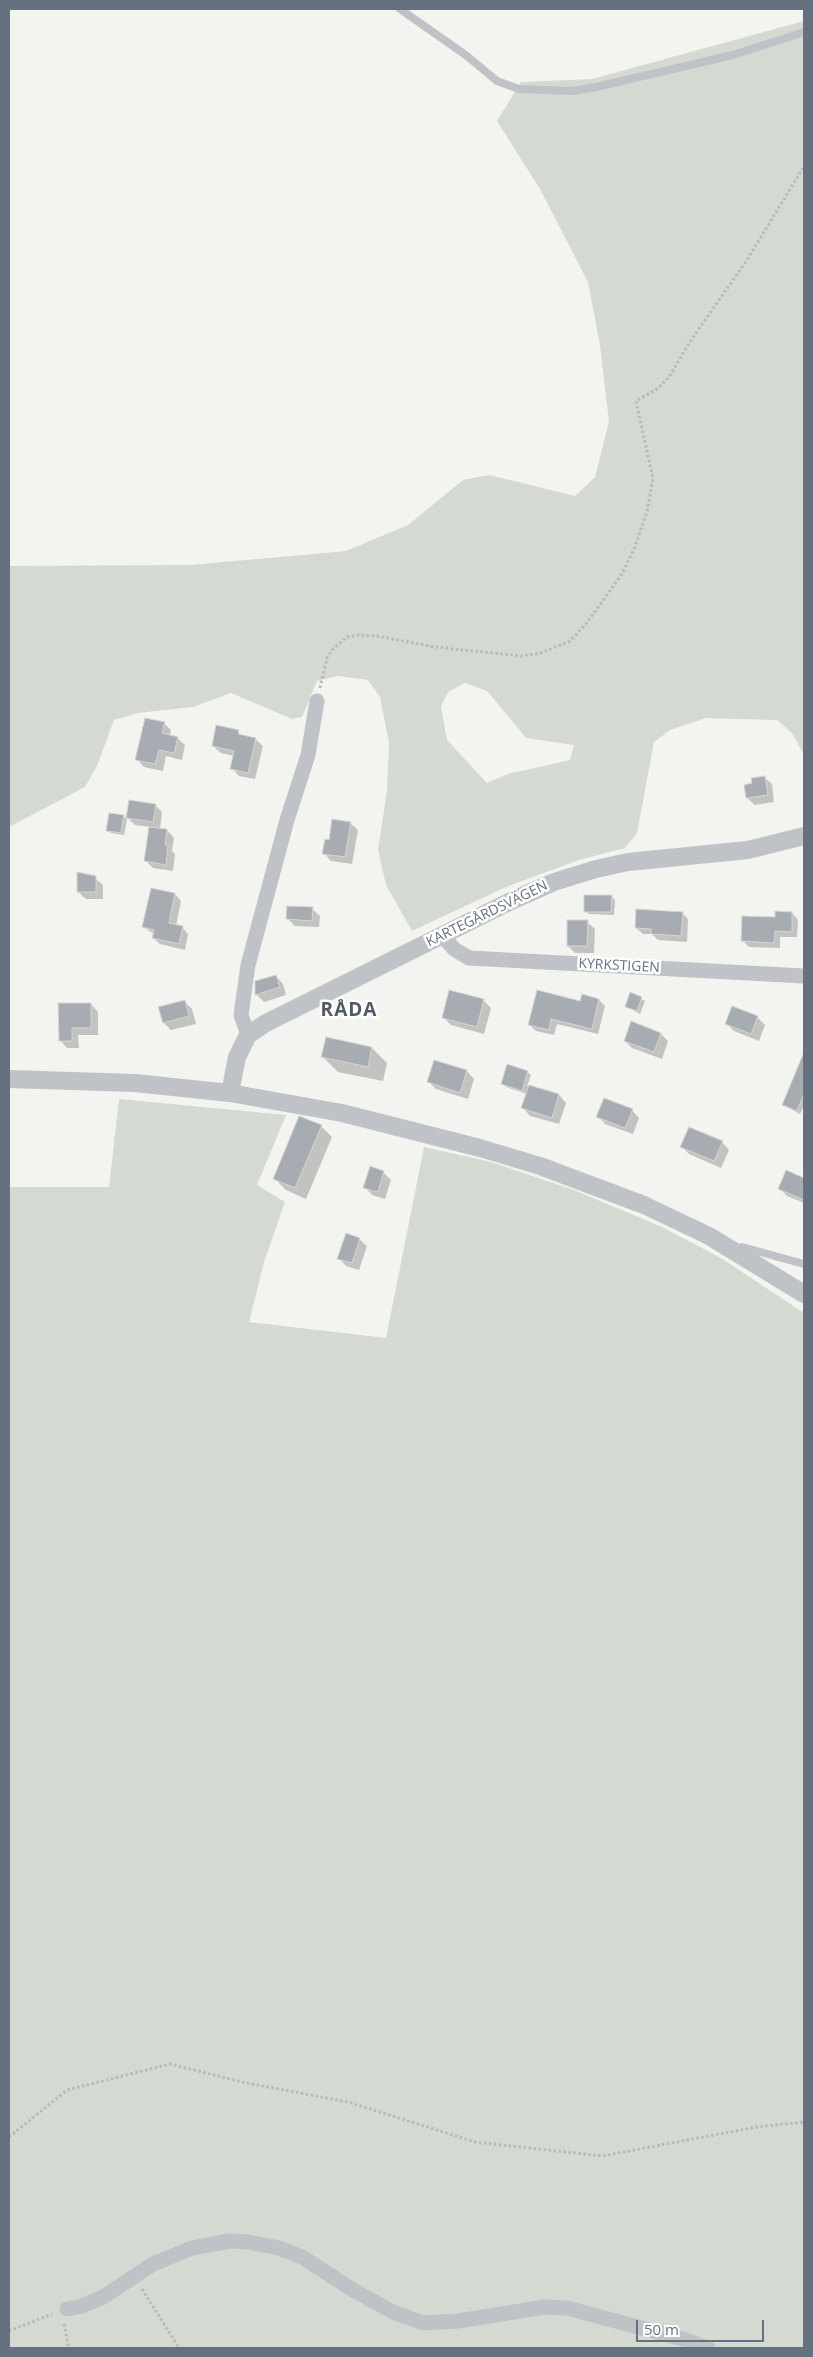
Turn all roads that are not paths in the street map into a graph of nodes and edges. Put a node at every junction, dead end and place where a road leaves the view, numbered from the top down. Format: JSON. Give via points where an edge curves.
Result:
{"nodes":[{"id":1,"x":400,"y":9,"type":"edge"},
{"id":2,"x":804,"y":32,"type":"edge"},
{"id":3,"x":317,"y":701,"type":"road end"},
{"id":4,"x":804,"y":836,"type":"edge"},
{"id":5,"x":442,"y":935,"type":"junction"},
{"id":6,"x":804,"y":976,"type":"edge"},
{"id":7,"x":248,"y":1035,"type":"junction"},
{"id":8,"x":9,"y":1079,"type":"edge"},
{"id":9,"x":230,"y":1093,"type":"junction"},
{"id":10,"x":735,"y":1251,"type":"junction"},
{"id":11,"x":804,"y":1264,"type":"edge"},
{"id":12,"x":804,"y":1294,"type":"edge"},
{"id":13,"x":67,"y":2309,"type":"road end"},
{"id":14,"x":708,"y":2348,"type":"edge"}],
"edges":[{"from":1,"to":2,"type":"lane","via":[[452,44],[497,81],[519,89],[573,91],[596,87],[733,55]]},
{"from":3,"to":7,"type":"street","via":[[308,755],[248,965],[241,1015]]},
{"from":4,"to":5,"type":"street","name":"KARTEGÅRDSVÄGEN","via":[[748,850],[628,862],[596,869],[554,882]]},
{"from":5,"to":6,"type":"street","name":"KYRKSTIGEN","via":[[454,949],[469,958]]},
{"from":5,"to":7,"type":"street","name":"KARTEGÅRDSVÄGEN"},
{"from":7,"to":9,"type":"street","via":[[237,1057]]},
{"from":8,"to":9,"type":"street","via":[[135,1083]]},
{"from":9,"to":10,"type":"street","via":[[342,1113],[540,1166],[644,1205]]},
{"from":10,"to":11,"type":"lane","via":[[742,1247]]},
{"from":10,"to":12,"type":"street"},
{"from":13,"to":14,"type":"street","via":[[103,2297],[133,2274],[192,2248],[230,2241],[248,2242],[279,2248],[302,2257],[392,2312],[423,2323],[458,2321],[544,2307],[567,2308]]}]}
